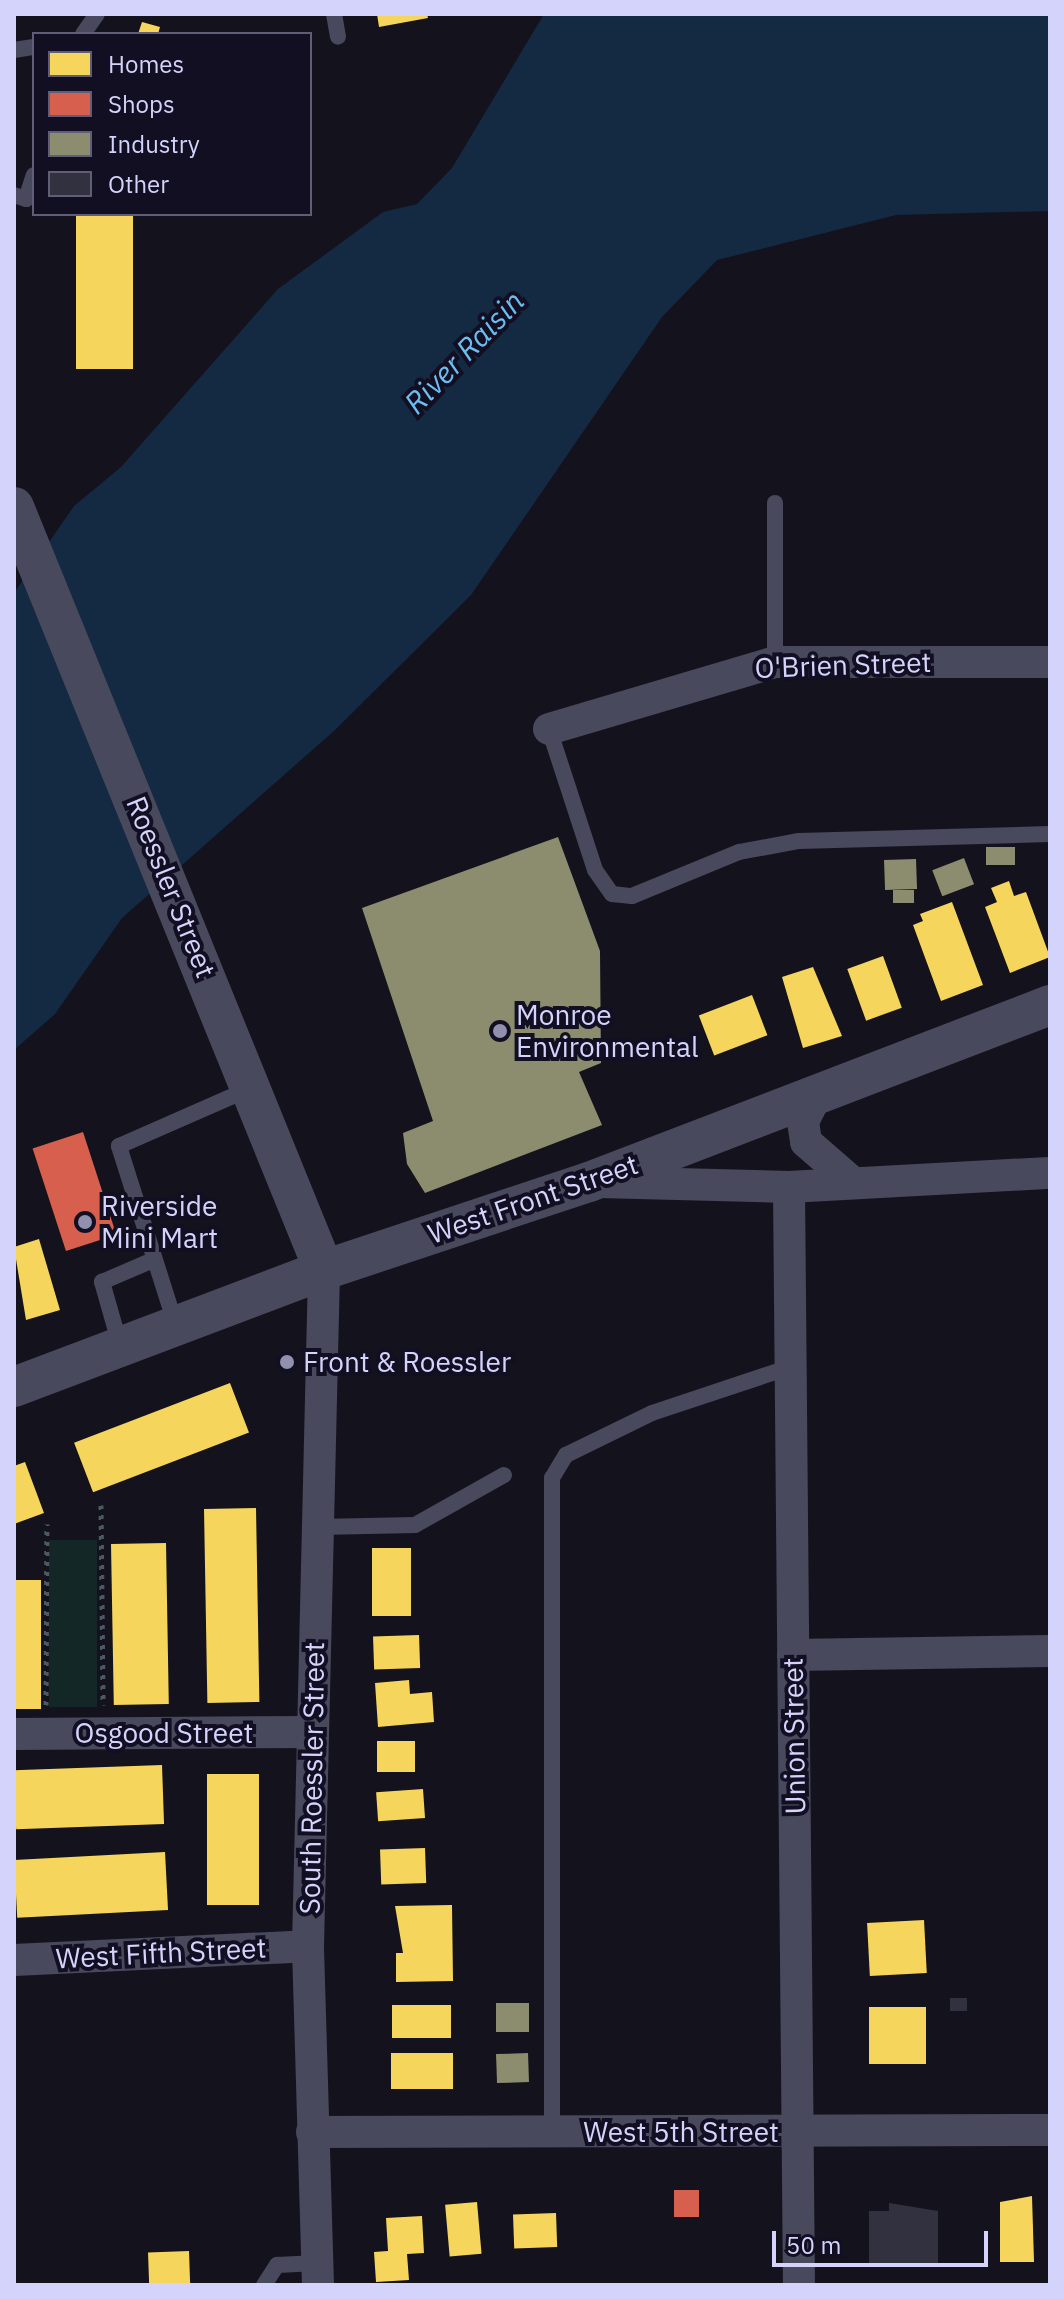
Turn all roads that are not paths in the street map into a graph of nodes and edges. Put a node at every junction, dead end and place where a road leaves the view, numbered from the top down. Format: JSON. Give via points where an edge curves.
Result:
{"nodes":[{"id":1,"x":97,"y":14,"type":"edge"},
{"id":2,"x":334,"y":14,"type":"edge"},
{"id":3,"x":84,"y":32,"type":"edge"},
{"id":4,"x":338,"y":37,"type":"dead end"},
{"id":5,"x":32,"y":181,"type":"edge"},
{"id":6,"x":14,"y":195,"type":"edge"},
{"id":7,"x":775,"y":503,"type":"dead end"},
{"id":8,"x":14,"y":507,"type":"edge"},
{"id":9,"x":775,"y":662,"type":"junction"},
{"id":10,"x":1050,"y":662,"type":"edge"},
{"id":11,"x":549,"y":729,"type":"joint"},
{"id":12,"x":1050,"y":834,"type":"edge"},
{"id":13,"x":1050,"y":1005,"type":"edge"},
{"id":14,"x":251,"y":1087,"type":"junction"},
{"id":15,"x":817,"y":1094,"type":"junction"},
{"id":16,"x":1050,"y":1173,"type":"edge"},
{"id":17,"x":589,"y":1182,"type":"junction"},
{"id":18,"x":852,"y":1182,"type":"junction"},
{"id":19,"x":789,"y":1187,"type":"junction"},
{"id":20,"x":153,"y":1260,"type":"junction"},
{"id":21,"x":324,"y":1270,"type":"junction"},
{"id":22,"x":176,"y":1326,"type":"junction"},
{"id":23,"x":120,"y":1347,"type":"junction"},
{"id":24,"x":790,"y":1367,"type":"junction"},
{"id":25,"x":14,"y":1387,"type":"edge"},
{"id":26,"x":504,"y":1475,"type":"dead end"},
{"id":27,"x":318,"y":1527,"type":"junction"},
{"id":28,"x":1050,"y":1651,"type":"edge"},
{"id":29,"x":793,"y":1655,"type":"junction"},
{"id":30,"x":313,"y":1732,"type":"junction"},
{"id":31,"x":14,"y":1734,"type":"edge"},
{"id":32,"x":308,"y":1946,"type":"junction"},
{"id":33,"x":14,"y":1960,"type":"edge"},
{"id":34,"x":1050,"y":2130,"type":"edge"},
{"id":35,"x":798,"y":2131,"type":"junction"},
{"id":36,"x":312,"y":2132,"type":"junction"},
{"id":37,"x":552,"y":2132,"type":"junction"},
{"id":38,"x":318,"y":2274,"type":"edge"},
{"id":39,"x":264,"y":2285,"type":"edge"},
{"id":40,"x":799,"y":2285,"type":"edge"}],
"edges":[{"from":1,"to":3,"type":"lane"},
{"from":2,"to":4,"type":"lane"},
{"from":5,"to":6,"type":"lane","via":[[26,199]]},
{"from":7,"to":9,"type":"lane"},
{"from":8,"to":14,"type":"street","name":"Roessler Street"},
{"from":9,"to":10,"type":"street","name":"O'Brien Street"},
{"from":9,"to":11,"type":"street","name":"O'Brien Street"},
{"from":11,"to":12,"type":"lane","via":[[595,870],[612,894],[632,896],[739,852],[799,841]]},
{"from":13,"to":15,"type":"street","name":"West Front Street"},
{"from":14,"to":20,"type":"lane","via":[[119,1146]]},
{"from":14,"to":21,"type":"street","name":"Roessler Street"},
{"from":15,"to":17,"type":"street","name":"West Front Street"},
{"from":15,"to":18,"type":"street","via":[[803,1122],[806,1142]]},
{"from":16,"to":18,"type":"street"},
{"from":17,"to":19,"type":"street"},
{"from":17,"to":21,"type":"street","name":"West Front Street"},
{"from":18,"to":19,"type":"street"},
{"from":19,"to":24,"type":"street","name":"Union Street"},
{"from":20,"to":22,"type":"lane"},
{"from":20,"to":23,"type":"lane","via":[[102,1282]]},
{"from":21,"to":22,"type":"street","name":"West Front Street"},
{"from":21,"to":27,"type":"street","name":"South Roessler Street"},
{"from":22,"to":23,"type":"street","name":"West Front Street"},
{"from":23,"to":25,"type":"street","name":"West Front Street"},
{"from":24,"to":29,"type":"street","name":"Union Street"},
{"from":24,"to":37,"type":"lane","via":[[652,1413],[566,1455],[552,1478]]},
{"from":26,"to":27,"type":"lane","via":[[415,1525]]},
{"from":27,"to":30,"type":"street","name":"South Roessler Street"},
{"from":28,"to":29,"type":"street"},
{"from":29,"to":35,"type":"street","name":"Union Street"},
{"from":30,"to":31,"type":"street","name":"Osgood Street"},
{"from":30,"to":32,"type":"street","name":"South Roessler Street"},
{"from":32,"to":33,"type":"street","name":"West Fifth Street"},
{"from":32,"to":36,"type":"street","name":"South Roessler Street"},
{"from":34,"to":35,"type":"street","name":"West 5th Street"},
{"from":35,"to":37,"type":"street","name":"West 5th Street"},
{"from":35,"to":40,"type":"street","name":"Union Street"},
{"from":36,"to":37,"type":"street","name":"West 5th Street"},
{"from":36,"to":38,"type":"street","name":"South Roessler Street"},
{"from":38,"to":39,"type":"lane","via":[[277,2265]]}]}
